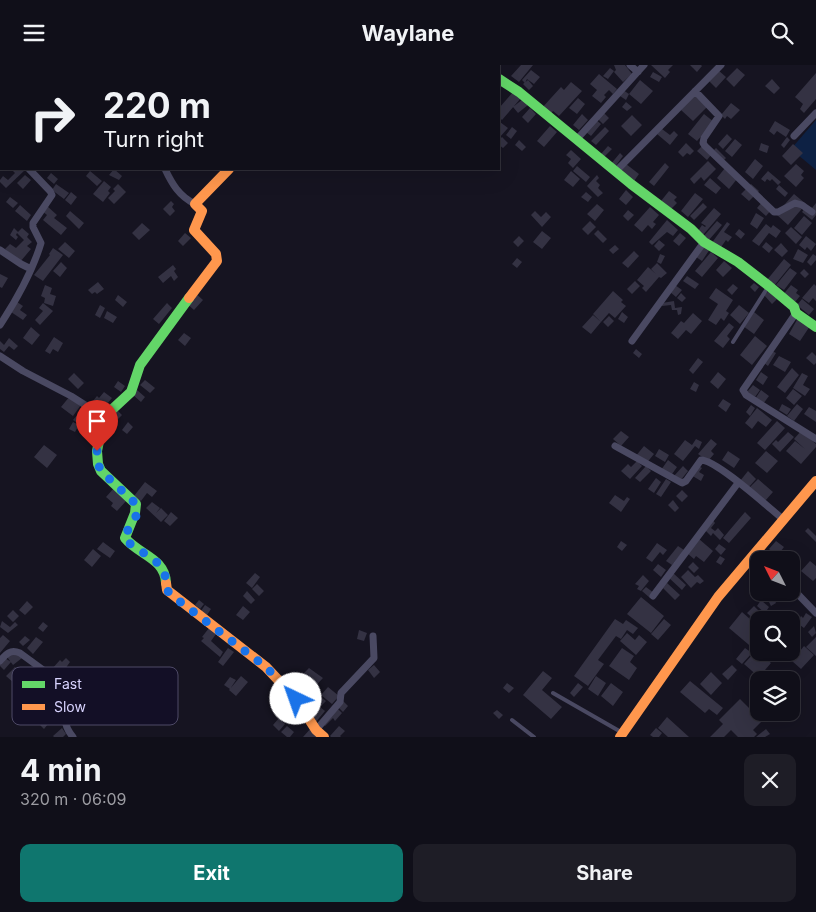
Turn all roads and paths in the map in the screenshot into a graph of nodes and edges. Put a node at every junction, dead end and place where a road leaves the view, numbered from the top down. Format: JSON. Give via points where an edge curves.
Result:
{"nodes":[{"id":1,"x":630,"y":65,"type":"edge"},
{"id":2,"x":644,"y":65,"type":"edge"},
{"id":3,"x":721,"y":65,"type":"edge"},
{"id":4,"x":638,"y":72,"type":"junction"},
{"id":5,"x":500,"y":80,"type":"edge"},
{"id":6,"x":695,"y":91,"type":"junction"},
{"id":7,"x":816,"y":113,"type":"edge"},
{"id":8,"x":794,"y":136,"type":"dead end"},
{"id":9,"x":577,"y":139,"type":"junction"},
{"id":10,"x":31,"y":170,"type":"edge"},
{"id":11,"x":164,"y":170,"type":"edge"},
{"id":12,"x":228,"y":170,"type":"edge"},
{"id":13,"x":616,"y":171,"type":"junction"},
{"id":14,"x":195,"y":204,"type":"junction"},
{"id":15,"x":812,"y":212,"type":"dead end"},
{"id":16,"x":704,"y":242,"type":"junction"},
{"id":17,"x":2,"y":255,"type":"edge"},
{"id":18,"x":31,"y":269,"type":"junction"},
{"id":19,"x":769,"y":286,"type":"junction"},
{"id":20,"x":796,"y":313,"type":"junction"},
{"id":21,"x":0,"y":325,"type":"edge"},
{"id":22,"x":816,"y":327,"type":"edge"},
{"id":23,"x":632,"y":341,"type":"dead end"},
{"id":24,"x":733,"y":342,"type":"dead end"},
{"id":25,"x":0,"y":355,"type":"edge"},
{"id":26,"x":104,"y":417,"type":"junction"},
{"id":27,"x":816,"y":439,"type":"edge"},
{"id":28,"x":615,"y":446,"type":"dead end"},
{"id":29,"x":816,"y":481,"type":"edge"},
{"id":30,"x":738,"y":483,"type":"junction"},
{"id":31,"x":784,"y":520,"type":"junction"},
{"id":32,"x":758,"y":551,"type":"edge"},
{"id":33,"x":750,"y":560,"type":"edge"},
{"id":34,"x":653,"y":596,"type":"dead end"},
{"id":35,"x":800,"y":596,"type":"edge"},
{"id":36,"x":816,"y":613,"type":"edge"},
{"id":37,"x":373,"y":636,"type":"dead end"},
{"id":38,"x":0,"y":661,"type":"edge"},
{"id":39,"x":39,"y":667,"type":"edge"},
{"id":40,"x":553,"y":693,"type":"dead end"},
{"id":41,"x":512,"y":719,"type":"dead end"},
{"id":42,"x":66,"y":725,"type":"edge"},
{"id":43,"x":316,"y":730,"type":"junction"},
{"id":44,"x":622,"y":735,"type":"edge"},
{"id":45,"x":73,"y":737,"type":"edge"},
{"id":46,"x":324,"y":737,"type":"edge"},
{"id":47,"x":534,"y":737,"type":"edge"}],
"edges":[{"from":1,"to":4,"type":"street"},
{"from":2,"to":4,"type":"street"},
{"from":3,"to":6,"type":"street"},
{"from":4,"to":9,"type":"street"},
{"from":5,"to":9,"type":"street"},
{"from":6,"to":13,"type":"street"},
{"from":6,"to":15,"type":"street","via":[[719,116],[704,138],[705,146],[774,212],[795,203]]},
{"from":7,"to":8,"type":"street"},
{"from":9,"to":13,"type":"street"},
{"from":10,"to":18,"type":"street","via":[[52,195],[33,223],[41,243]]},
{"from":11,"to":14,"type":"street","via":[[178,193]]},
{"from":12,"to":14,"type":"street"},
{"from":13,"to":16,"type":"street"},
{"from":14,"to":26,"type":"street","via":[[202,211],[194,230],[216,254],[217,261],[140,365],[131,392]]},
{"from":16,"to":19,"type":"street"},
{"from":16,"to":23,"type":"street"},
{"from":17,"to":18,"type":"street"},
{"from":18,"to":21,"type":"street"},
{"from":19,"to":20,"type":"street","via":[[794,307]]},
{"from":19,"to":24,"type":"lane"},
{"from":20,"to":22,"type":"street"},
{"from":20,"to":27,"type":"street","via":[[743,390],[754,401]]},
{"from":25,"to":26,"type":"street"},
{"from":26,"to":43,"type":"street","via":[[97,451],[99,467],[132,499],[137,509],[125,535],[126,540],[161,567],[170,594],[278,678]]},
{"from":28,"to":30,"type":"street","via":[[679,483],[686,481],[703,460]]},
{"from":29,"to":31,"type":"street"},
{"from":30,"to":31,"type":"street"},
{"from":30,"to":34,"type":"street"},
{"from":31,"to":32,"type":"street"},
{"from":33,"to":44,"type":"street","via":[[718,597]]},
{"from":35,"to":36,"type":"street"},
{"from":37,"to":43,"type":"street","via":[[373,659],[341,693],[340,702]]},
{"from":38,"to":39,"type":"street","via":[[14,651]]},
{"from":40,"to":44,"type":"lane"},
{"from":41,"to":47,"type":"lane"},
{"from":42,"to":45,"type":"street"},
{"from":43,"to":46,"type":"street"}]}
